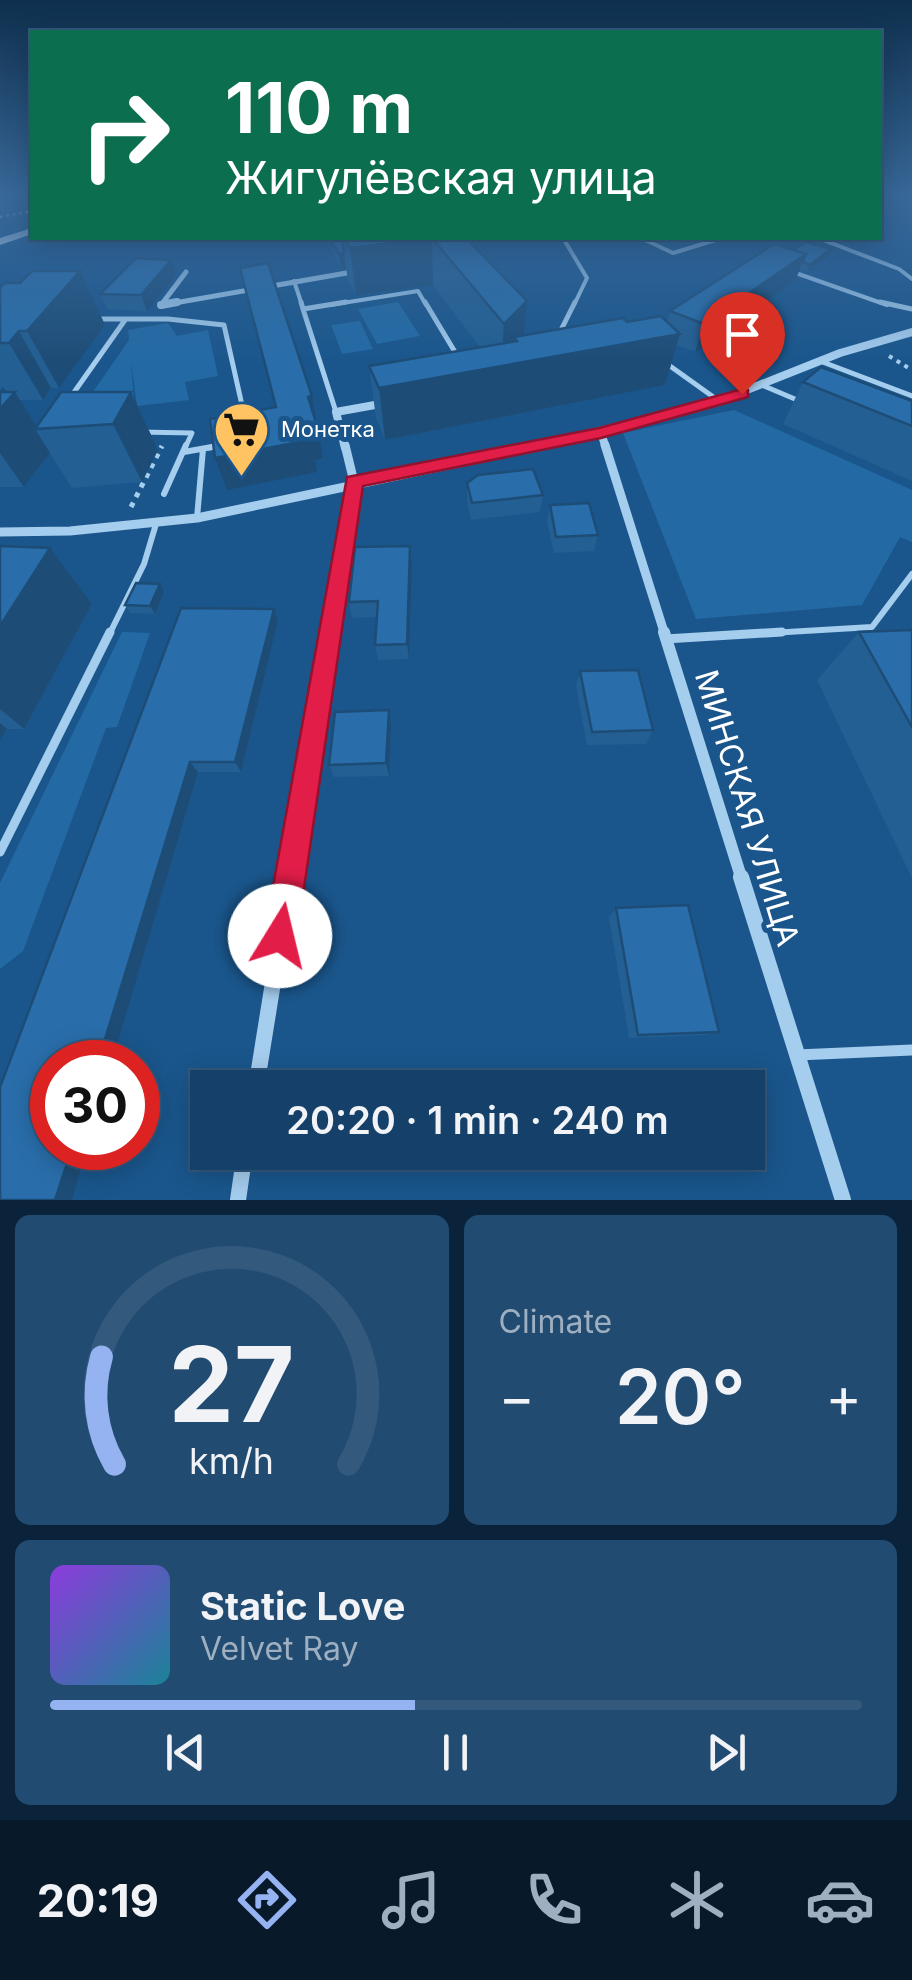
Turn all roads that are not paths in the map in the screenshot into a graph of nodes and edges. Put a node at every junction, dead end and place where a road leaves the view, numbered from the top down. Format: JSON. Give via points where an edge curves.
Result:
{"nodes":[{"id":1,"x":571,"y":250,"type":"edge"},
{"id":2,"x":849,"y":250,"type":"edge"},
{"id":3,"x":366,"y":270,"type":"edge"},
{"id":4,"x":786,"y":270,"type":"edge"},
{"id":5,"x":186,"y":272,"type":"dead end"},
{"id":6,"x":912,"y":279,"type":"edge"},
{"id":7,"x":294,"y":281,"type":"junction"},
{"id":8,"x":303,"y":309,"type":"junction"},
{"id":9,"x":912,"y":310,"type":"edge"},
{"id":10,"x":92,"y":319,"type":"dead end"},
{"id":11,"x":124,"y":320,"type":"junction"},
{"id":12,"x":562,"y":328,"type":"edge"},
{"id":13,"x":912,"y":332,"type":"edge"},
{"id":14,"x":653,"y":354,"type":"edge"},
{"id":15,"x":820,"y":362,"type":"junction"},
{"id":16,"x":467,"y":370,"type":"edge"},
{"id":17,"x":764,"y":386,"type":"junction"},
{"id":18,"x":912,"y":396,"type":"edge"},
{"id":19,"x":720,"y":401,"type":"junction"},
{"id":20,"x":388,"y":402,"type":"edge"},
{"id":21,"x":814,"y":407,"type":"edge"},
{"id":22,"x":336,"y":412,"type":"junction"},
{"id":23,"x":59,"y":414,"type":"edge"},
{"id":24,"x":138,"y":432,"type":"dead end"},
{"id":25,"x":601,"y":433,"type":"junction"},
{"id":26,"x":250,"y":440,"type":"edge"},
{"id":27,"x":234,"y":443,"type":"edge"},
{"id":28,"x":203,"y":449,"type":"junction"},
{"id":29,"x":184,"y":452,"type":"junction"},
{"id":30,"x":354,"y":482,"type":"junction"},
{"id":31,"x":164,"y":494,"type":"dead end"},
{"id":32,"x":197,"y":518,"type":"junction"},
{"id":33,"x":156,"y":524,"type":"junction"},
{"id":34,"x":0,"y":532,"type":"edge"},
{"id":35,"x":912,"y":574,"type":"edge"},
{"id":36,"x":666,"y":639,"type":"junction"},
{"id":37,"x":0,"y":852,"type":"edge"},
{"id":38,"x":912,"y":1050,"type":"edge"},
{"id":39,"x":796,"y":1055,"type":"junction"},
{"id":40,"x":259,"y":1070,"type":"edge"},
{"id":41,"x":242,"y":1170,"type":"edge"},
{"id":42,"x":238,"y":1200,"type":"edge"},
{"id":43,"x":843,"y":1200,"type":"edge"}],
"edges":[{"from":1,"to":12,"type":"lane","via":[[587,278]]},
{"from":2,"to":6,"type":"lane"},
{"from":3,"to":7,"type":"street"},
{"from":4,"to":9,"type":"lane"},
{"from":5,"to":7,"type":"street","via":[[162,305]]},
{"from":7,"to":8,"type":"lane"},
{"from":8,"to":16,"type":"lane","via":[[418,291]]},
{"from":8,"to":22,"type":"lane"},
{"from":10,"to":11,"type":"lane"},
{"from":11,"to":23,"type":"lane"},
{"from":11,"to":26,"type":"lane","via":[[224,325]]},
{"from":13,"to":15,"type":"street"},
{"from":14,"to":19,"type":"lane"},
{"from":15,"to":17,"type":"street"},
{"from":15,"to":18,"type":"lane"},
{"from":17,"to":19,"type":"street"},
{"from":17,"to":21,"type":"lane"},
{"from":19,"to":25,"type":"street"},
{"from":20,"to":22,"type":"street"},
{"from":22,"to":30,"type":"street"},
{"from":24,"to":29,"type":"lane","via":[[192,433]]},
{"from":25,"to":30,"type":"street"},
{"from":25,"to":36,"type":"street","name":"МИНСКАЯ УЛИЦА"},
{"from":27,"to":28,"type":"lane"},
{"from":28,"to":29,"type":"lane"},
{"from":28,"to":32,"type":"lane"},
{"from":29,"to":31,"type":"lane"},
{"from":30,"to":32,"type":"street"},
{"from":30,"to":40,"type":"street"},
{"from":32,"to":33,"type":"street"},
{"from":33,"to":34,"type":"street"},
{"from":33,"to":37,"type":"lane","via":[[144,564]]},
{"from":35,"to":36,"type":"lane","via":[[872,626]]},
{"from":36,"to":39,"type":"street","name":"МИНСКАЯ УЛИЦА"},
{"from":38,"to":39,"type":"lane"},
{"from":39,"to":43,"type":"street","name":"МИНСКАЯ УЛИЦА"},
{"from":41,"to":42,"type":"street"}]}
